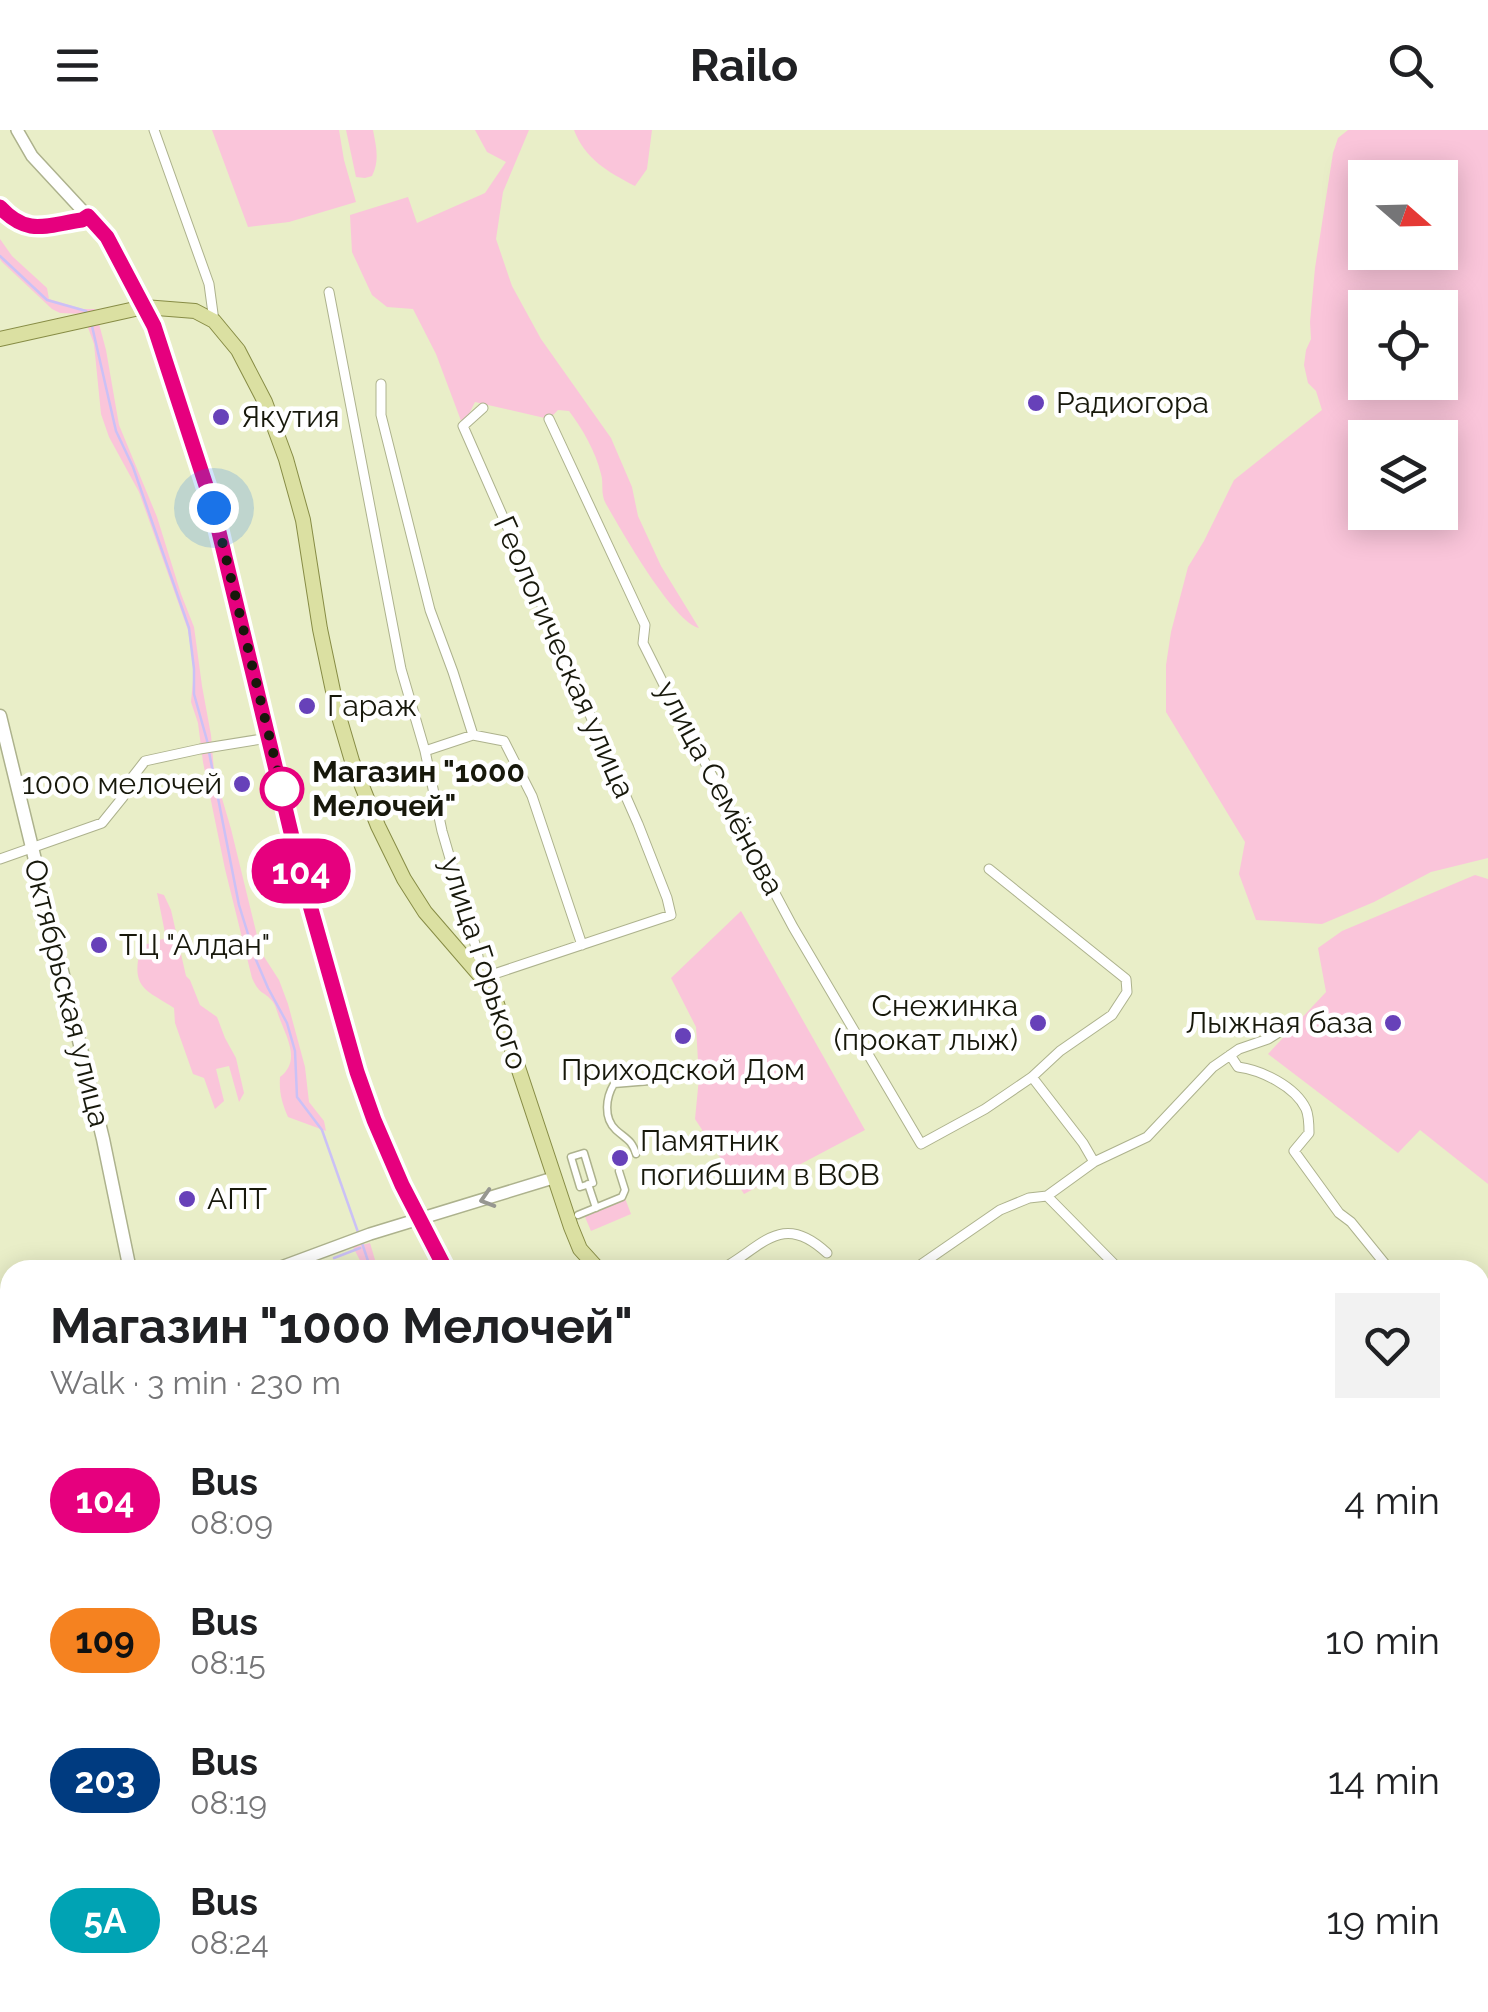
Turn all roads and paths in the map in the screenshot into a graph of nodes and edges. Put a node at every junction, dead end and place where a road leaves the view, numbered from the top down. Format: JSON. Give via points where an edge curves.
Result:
{"nodes":[{"id":1,"x":17,"y":130,"type":"edge"},
{"id":2,"x":154,"y":130,"type":"edge"},
{"id":3,"x":330,"y":292,"type":"dead end"},
{"id":4,"x":144,"y":307,"type":"junction"},
{"id":5,"x":214,"y":322,"type":"junction"},
{"id":6,"x":0,"y":339,"type":"edge"},
{"id":7,"x":381,"y":384,"type":"dead end"},
{"id":8,"x":483,"y":408,"type":"dead end"},
{"id":9,"x":550,"y":419,"type":"dead end"},
{"id":10,"x":0,"y":716,"type":"edge"},
{"id":11,"x":473,"y":735,"type":"junction"},
{"id":12,"x":268,"y":738,"type":"junction"},
{"id":13,"x":424,"y":751,"type":"junction"},
{"id":14,"x":30,"y":847,"type":"junction"},
{"id":15,"x":0,"y":860,"type":"edge"},
{"id":16,"x":989,"y":869,"type":"dead end"},
{"id":17,"x":582,"y":945,"type":"junction"},
{"id":18,"x":482,"y":978,"type":"junction"},
{"id":19,"x":1284,"y":1030,"type":"dead end"},
{"id":20,"x":1230,"y":1054,"type":"junction"},
{"id":21,"x":1032,"y":1077,"type":"junction"},
{"id":22,"x":650,"y":1082,"type":"dead end"},
{"id":23,"x":636,"y":1154,"type":"dead end"},
{"id":24,"x":1094,"y":1162,"type":"junction"},
{"id":25,"x":620,"y":1172,"type":"dead end"},
{"id":26,"x":553,"y":1178,"type":"junction"},
{"id":27,"x":588,"y":1184,"type":"junction"},
{"id":28,"x":1047,"y":1196,"type":"junction"},
{"id":29,"x":596,"y":1208,"type":"junction"},
{"id":30,"x":578,"y":1215,"type":"dead end"},
{"id":31,"x":421,"y":1220,"type":"junction"},
{"id":32,"x":828,"y":1253,"type":"dead end"},
{"id":33,"x":128,"y":1260,"type":"edge"},
{"id":34,"x":302,"y":1260,"type":"edge"},
{"id":35,"x":441,"y":1260,"type":"edge"},
{"id":36,"x":591,"y":1260,"type":"edge"},
{"id":37,"x":739,"y":1260,"type":"edge"},
{"id":38,"x":927,"y":1260,"type":"edge"},
{"id":39,"x":1110,"y":1260,"type":"edge"},
{"id":40,"x":1382,"y":1260,"type":"edge"}],
"edges":[{"from":1,"to":4,"type":"street","via":[[32,156],[107,237]]},
{"from":2,"to":5,"type":"street","via":[[208,284]]},
{"from":3,"to":13,"type":"street","name":"улица Горького","via":[[401,670]]},
{"from":4,"to":5,"type":"main road","via":[[195,311]]},
{"from":4,"to":6,"type":"main road"},
{"from":4,"to":12,"type":"street","via":[[213,507]]},
{"from":5,"to":18,"type":"main road","via":[[238,350],[286,459],[337,710],[378,826],[425,912]]},
{"from":7,"to":11,"type":"street","via":[[380,415],[430,610]]},
{"from":8,"to":17,"type":"street","name":"Геологическая улица","via":[[463,426],[671,914]]},
{"from":9,"to":21,"type":"street","name":"улица Семёнова","via":[[646,625],[643,643],[793,927],[921,1144]]},
{"from":10,"to":14,"type":"main road","name":"Октябрьская улица"},
{"from":11,"to":13,"type":"street"},
{"from":11,"to":17,"type":"street","via":[[504,741],[532,796]]},
{"from":12,"to":14,"type":"street","via":[[146,761],[102,823]]},
{"from":12,"to":31,"type":"street","via":[[357,1072]]},
{"from":13,"to":18,"type":"street","name":"улица Горького"},
{"from":14,"to":15,"type":"street"},
{"from":14,"to":33,"type":"main road","name":"Октябрьская улица"},
{"from":16,"to":21,"type":"street","via":[[1126,979],[1128,992],[1112,1015]]},
{"from":17,"to":18,"type":"street"},
{"from":18,"to":26,"type":"main road","name":"улица Горького","via":[[497,1004]]},
{"from":19,"to":20,"type":"street"},
{"from":20,"to":24,"type":"street","via":[[1153,1132]]},
{"from":20,"to":40,"type":"street","via":[[1238,1067],[1266,1074],[1305,1106],[1309,1133],[1294,1151]]},
{"from":21,"to":24,"type":"street"},
{"from":22,"to":23,"type":"street","via":[[614,1084],[608,1093],[609,1118]]},
{"from":24,"to":28,"type":"street"},
{"from":25,"to":29,"type":"street","via":[[622,1197]]},
{"from":26,"to":31,"type":"street","one_way":true},
{"from":26,"to":36,"type":"main road","name":"улица Горького"},
{"from":27,"to":27,"type":"street","via":[[580,1187],[571,1157],[584,1153],[593,1183]]},
{"from":27,"to":29,"type":"street"},
{"from":28,"to":38,"type":"street","via":[[1000,1210]]},
{"from":28,"to":39,"type":"street"},
{"from":29,"to":30,"type":"street"},
{"from":31,"to":34,"type":"street"},
{"from":31,"to":35,"type":"street"},
{"from":32,"to":37,"type":"street","via":[[790,1232]]}]}
